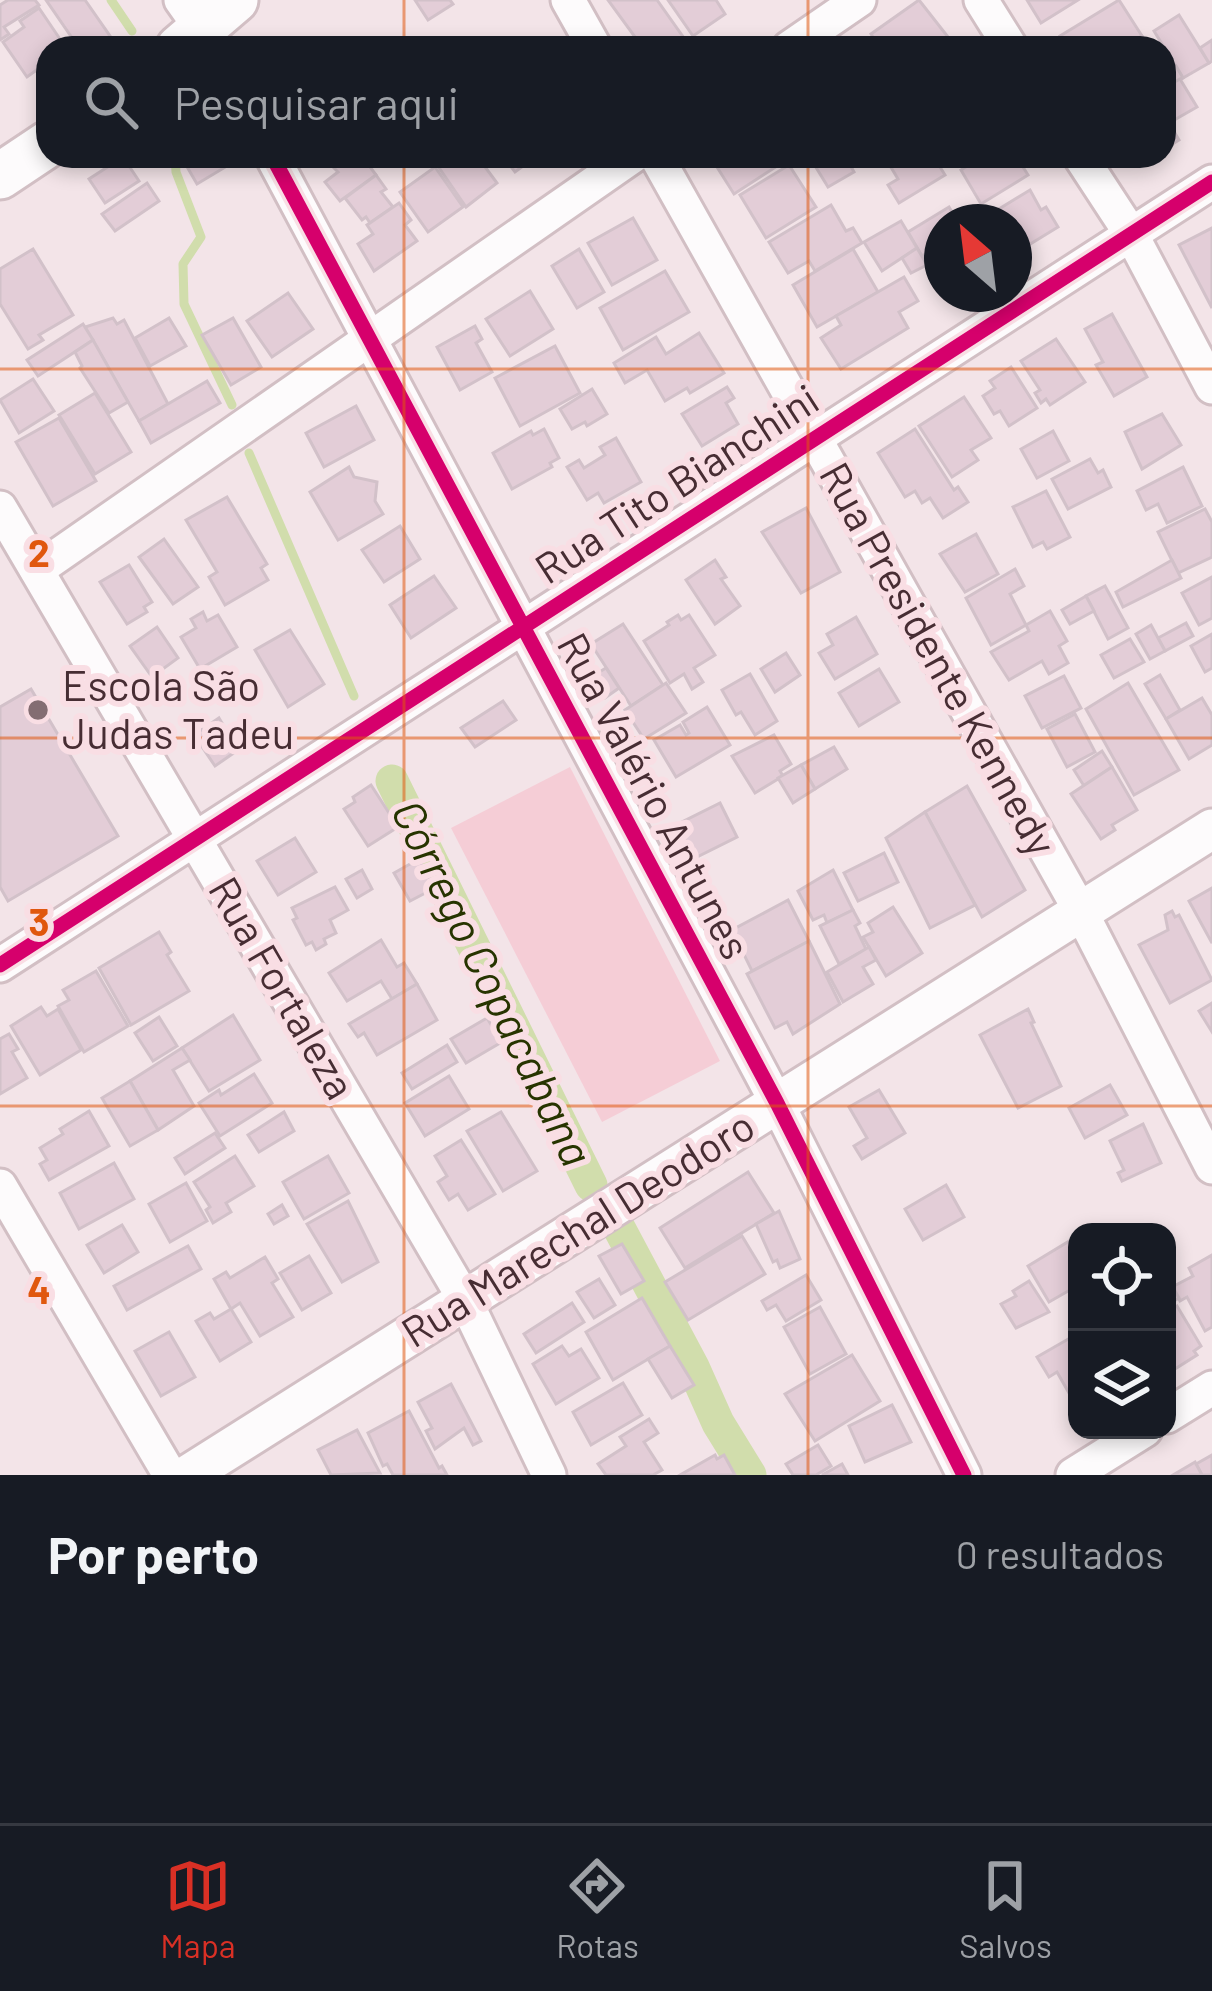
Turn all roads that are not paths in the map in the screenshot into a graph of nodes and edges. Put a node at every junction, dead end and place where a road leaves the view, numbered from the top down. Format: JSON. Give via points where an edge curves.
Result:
{"nodes":[{"id":1,"x":568,"y":0,"type":"edge"},
{"id":2,"x":859,"y":0,"type":"edge"},
{"id":3,"x":981,"y":0,"type":"edge"},
{"id":4,"x":588,"y":36,"type":"edge"},
{"id":5,"x":806,"y":36,"type":"edge"},
{"id":6,"x":1004,"y":36,"type":"edge"},
{"id":7,"x":36,"y":152,"type":"edge"},
{"id":8,"x":278,"y":168,"type":"edge"},
{"id":9,"x":616,"y":168,"type":"edge"},
{"id":10,"x":663,"y":168,"type":"edge"},
{"id":11,"x":1088,"y":168,"type":"edge"},
{"id":12,"x":0,"y":176,"type":"edge"},
{"id":13,"x":1212,"y":182,"type":"edge"},
{"id":14,"x":1130,"y":234,"type":"junction"},
{"id":15,"x":370,"y":339,"type":"junction"},
{"id":16,"x":1212,"y":387,"type":"edge"},
{"id":17,"x":814,"y":439,"type":"junction"},
{"id":18,"x":0,"y":508,"type":"edge"},
{"id":19,"x":37,"y":570,"type":"junction"},
{"id":20,"x":523,"y":627,"type":"junction"},
{"id":21,"x":1212,"y":829,"type":"edge"},
{"id":22,"x":194,"y":839,"type":"junction"},
{"id":23,"x":1081,"y":912,"type":"junction"},
{"id":24,"x":0,"y":964,"type":"edge"},
{"id":25,"x":777,"y":1103,"type":"junction"},
{"id":26,"x":1212,"y":1167,"type":"edge"},
{"id":27,"x":0,"y":1186,"type":"edge"},
{"id":28,"x":465,"y":1300,"type":"junction"},
{"id":29,"x":1212,"y":1388,"type":"edge"},
{"id":30,"x":1176,"y":1410,"type":"edge"},
{"id":31,"x":1130,"y":1439,"type":"edge"},
{"id":32,"x":170,"y":1475,"type":"edge"},
{"id":33,"x":188,"y":1475,"type":"edge"},
{"id":34,"x":549,"y":1475,"type":"edge"},
{"id":35,"x":964,"y":1475,"type":"edge"},
{"id":36,"x":1073,"y":1475,"type":"edge"}],
"edges":[{"from":1,"to":4,"type":"street"},
{"from":2,"to":5,"type":"street"},
{"from":3,"to":6,"type":"street"},
{"from":7,"to":12,"type":"main road"},
{"from":8,"to":15,"type":"street","name":"Rua Valério Antunes"},
{"from":9,"to":15,"type":"street"},
{"from":10,"to":17,"type":"street","name":"Rua Presidente Kennedy"},
{"from":11,"to":14,"type":"street"},
{"from":13,"to":14,"type":"street","name":"Rua Tito Bianchini"},
{"from":14,"to":16,"type":"street"},
{"from":14,"to":17,"type":"street","name":"Rua Tito Bianchini"},
{"from":15,"to":19,"type":"street"},
{"from":15,"to":20,"type":"street","name":"Rua Valério Antunes"},
{"from":17,"to":20,"type":"street","name":"Rua Tito Bianchini"},
{"from":17,"to":23,"type":"street","name":"Rua Presidente Kennedy"},
{"from":18,"to":19,"type":"street","name":"Rua Fortaleza"},
{"from":19,"to":22,"type":"street","name":"Rua Fortaleza"},
{"from":20,"to":22,"type":"street","name":"Rua Tito Bianchini"},
{"from":20,"to":25,"type":"street","name":"Rua Valério Antunes"},
{"from":21,"to":23,"type":"street","name":"Rua Marechal Deodoro"},
{"from":22,"to":24,"type":"street","name":"Rua Tito Bianchini"},
{"from":22,"to":28,"type":"street","name":"Rua Fortaleza"},
{"from":23,"to":25,"type":"street","name":"Rua Marechal Deodoro"},
{"from":23,"to":26,"type":"street","name":"Rua Presidente Kennedy"},
{"from":25,"to":28,"type":"street","name":"Rua Marechal Deodoro"},
{"from":25,"to":35,"type":"street","name":"Rua Valério Antunes"},
{"from":27,"to":32,"type":"street"},
{"from":28,"to":33,"type":"street","name":"Rua Marechal Deodoro"},
{"from":28,"to":34,"type":"street","name":"Rua Fortaleza"},
{"from":29,"to":30,"type":"street"},
{"from":31,"to":36,"type":"street"}]}
